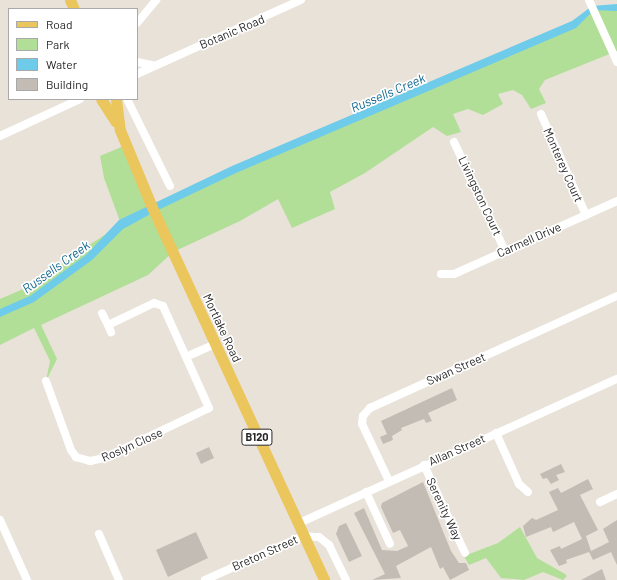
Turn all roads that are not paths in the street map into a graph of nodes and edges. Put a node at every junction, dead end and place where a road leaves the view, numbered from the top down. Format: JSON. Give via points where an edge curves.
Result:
{"nodes":[{"id":1,"x":156,"y":0,"type":"edge"},
{"id":2,"x":302,"y":0,"type":"edge"},
{"id":3,"x":590,"y":2,"type":"edge"},
{"id":4,"x":138,"y":22,"type":"edge"},
{"id":5,"x":138,"y":62,"type":"edge"},
{"id":6,"x":617,"y":62,"type":"edge"},
{"id":7,"x":158,"y":63,"type":"junction"},
{"id":8,"x":138,"y":68,"type":"edge"},
{"id":9,"x":138,"y":73,"type":"edge"},
{"id":10,"x":68,"y":100,"type":"edge"},
{"id":11,"x":78,"y":100,"type":"edge"},
{"id":12,"x":102,"y":100,"type":"edge"},
{"id":13,"x":116,"y":100,"type":"edge"},
{"id":14,"x":127,"y":100,"type":"edge"},
{"id":15,"x":51,"y":111,"type":"junction"},
{"id":16,"x":541,"y":114,"type":"dead end"},
{"id":17,"x":120,"y":130,"type":"junction"},
{"id":18,"x":0,"y":136,"type":"edge"},
{"id":19,"x":454,"y":142,"type":"dead end"},
{"id":20,"x":170,"y":186,"type":"dead end"},
{"id":21,"x":617,"y":201,"type":"edge"},
{"id":22,"x":586,"y":215,"type":"junction"},
{"id":23,"x":505,"y":251,"type":"junction"},
{"id":24,"x":441,"y":274,"type":"dead end"},
{"id":25,"x":617,"y":296,"type":"edge"},
{"id":26,"x":102,"y":314,"type":"dead end"},
{"id":27,"x":215,"y":344,"type":"junction"},
{"id":28,"x":188,"y":356,"type":"junction"},
{"id":29,"x":617,"y":380,"type":"edge"},
{"id":30,"x":46,"y":381,"type":"dead end"},
{"id":31,"x":496,"y":433,"type":"junction"},
{"id":32,"x":424,"y":465,"type":"junction"},
{"id":33,"x":389,"y":481,"type":"junction"},
{"id":34,"x":366,"y":492,"type":"junction"},
{"id":35,"x":528,"y":492,"type":"dead end"},
{"id":36,"x":617,"y":494,"type":"edge"},
{"id":37,"x":600,"y":502,"type":"dead end"},
{"id":38,"x":0,"y":520,"type":"edge"},
{"id":39,"x":297,"y":524,"type":"junction"},
{"id":40,"x":99,"y":534,"type":"dead end"},
{"id":41,"x":303,"y":536,"type":"junction"},
{"id":42,"x":390,"y":544,"type":"dead end"},
{"id":43,"x":464,"y":555,"type":"dead end"},
{"id":44,"x":27,"y":580,"type":"edge"},
{"id":45,"x":119,"y":580,"type":"edge"},
{"id":46,"x":205,"y":580,"type":"edge"},
{"id":47,"x":324,"y":580,"type":"edge"},
{"id":48,"x":346,"y":580,"type":"edge"}],
"edges":[{"from":1,"to":4,"type":"street"},
{"from":2,"to":7,"type":"street","name":"Botanic Road"},
{"from":3,"to":6,"type":"street"},
{"from":5,"to":7,"type":"street"},
{"from":7,"to":8,"type":"street","name":"Botanic Road"},
{"from":7,"to":9,"type":"street","name":"Botanic Road"},
{"from":10,"to":15,"type":"street"},
{"from":11,"to":15,"type":"street"},
{"from":12,"to":17,"type":"main road","name":"Mortlake Road","number":"B120"},
{"from":13,"to":17,"type":"main road","name":"Mortlake Road","number":"B120"},
{"from":14,"to":20,"type":"street"},
{"from":15,"to":18,"type":"street"},
{"from":16,"to":22,"type":"street","name":"Monterey Court"},
{"from":17,"to":27,"type":"main road","name":"Mortlake Road","number":"B120"},
{"from":19,"to":23,"type":"street","name":"Livingston Court"},
{"from":21,"to":22,"type":"street","name":"Carmell Drive"},
{"from":22,"to":23,"type":"street","name":"Carmell Drive"},
{"from":23,"to":24,"type":"street","name":"Carmell Drive","via":[[454,274]]},
{"from":25,"to":33,"type":"street","name":"Swan Street","via":[[370,408],[363,416],[362,424]]},
{"from":26,"to":28,"type":"street","name":"Roslyn Close","via":[[110,329],[160,303]]},
{"from":27,"to":28,"type":"street"},
{"from":27,"to":39,"type":"main road","name":"Mortlake Road","number":"B120"},
{"from":28,"to":30,"type":"street","name":"Roslyn Close","via":[[209,408],[97,461],[83,460],[71,450]]},
{"from":29,"to":31,"type":"street","name":"Allan Street"},
{"from":31,"to":32,"type":"street","name":"Allan Street"},
{"from":31,"to":35,"type":"street","via":[[519,484]]},
{"from":32,"to":33,"type":"street","name":"Allan Street"},
{"from":32,"to":43,"type":"street","name":"Serenity Way"},
{"from":33,"to":34,"type":"street","name":"Allan Street"},
{"from":34,"to":39,"type":"street","name":"Allan Street"},
{"from":34,"to":42,"type":"street"},
{"from":36,"to":37,"type":"street"},
{"from":38,"to":44,"type":"street"},
{"from":39,"to":41,"type":"main road","name":"Mortlake Road","number":"B120"},
{"from":40,"to":45,"type":"street"},
{"from":41,"to":46,"type":"street","name":"Breton Street"},
{"from":41,"to":47,"type":"main road","name":"Mortlake Road","number":"B120"},
{"from":41,"to":48,"type":"street","via":[[319,537],[329,545]]}]}
